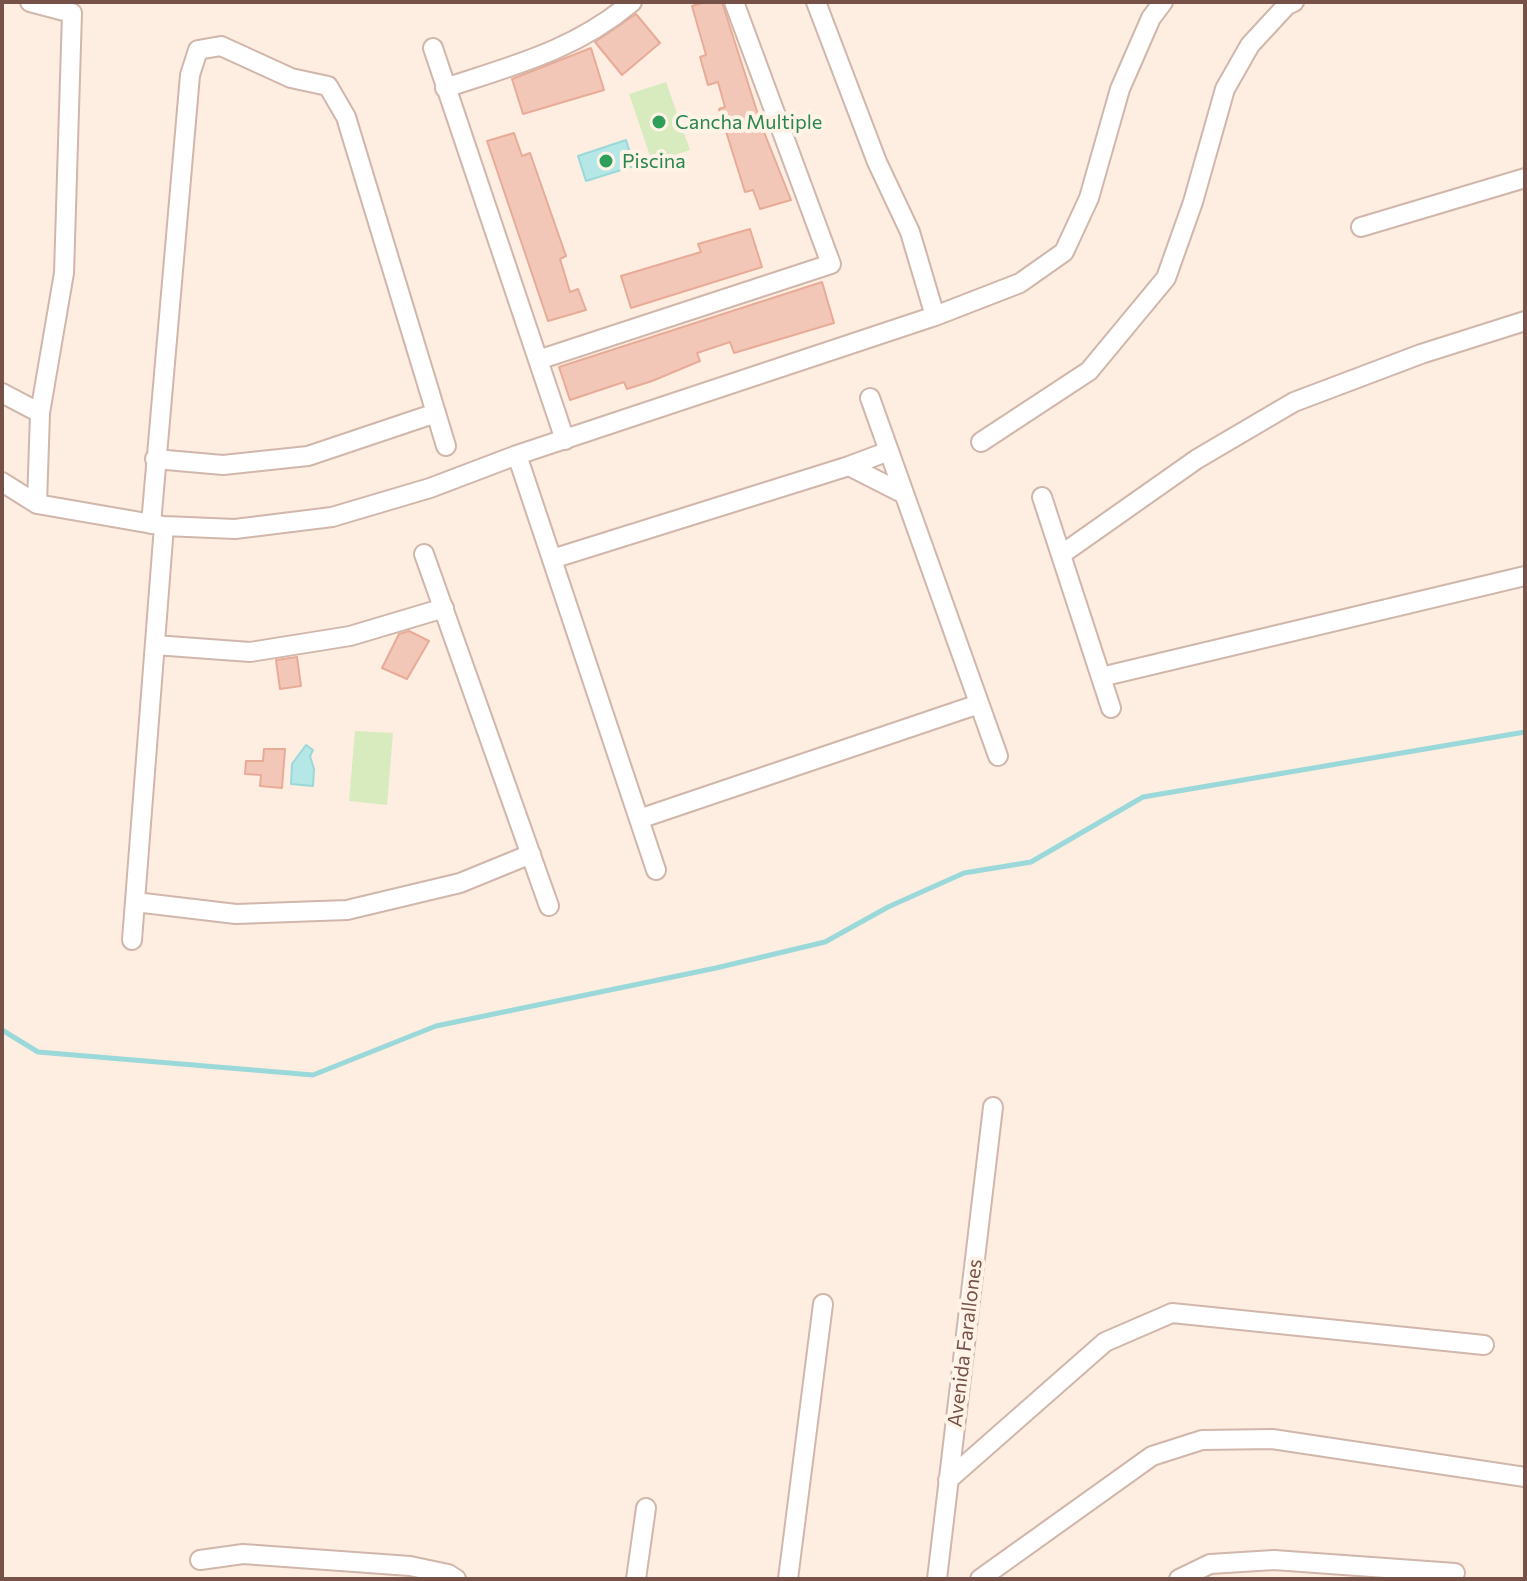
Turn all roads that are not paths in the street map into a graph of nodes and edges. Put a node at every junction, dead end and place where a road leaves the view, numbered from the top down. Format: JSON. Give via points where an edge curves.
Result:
{"nodes":[{"id":1,"x":30,"y":2,"type":"edge"},
{"id":2,"x":632,"y":2,"type":"edge"},
{"id":3,"x":734,"y":2,"type":"edge"},
{"id":4,"x":816,"y":2,"type":"edge"},
{"id":5,"x":1163,"y":2,"type":"edge"},
{"id":6,"x":1294,"y":2,"type":"edge"},
{"id":7,"x":433,"y":48,"type":"dead end"},
{"id":8,"x":445,"y":88,"type":"junction"},
{"id":9,"x":1525,"y":178,"type":"edge"},
{"id":10,"x":1361,"y":227,"type":"dead end"},
{"id":11,"x":935,"y":316,"type":"junction"},
{"id":12,"x":1525,"y":321,"type":"edge"},
{"id":13,"x":538,"y":360,"type":"junction"},
{"id":14,"x":2,"y":393,"type":"edge"},
{"id":15,"x":870,"y":398,"type":"dead end"},
{"id":16,"x":40,"y":413,"type":"junction"},
{"id":17,"x":436,"y":413,"type":"junction"},
{"id":18,"x":565,"y":440,"type":"junction"},
{"id":19,"x":981,"y":442,"type":"dead end"},
{"id":20,"x":446,"y":446,"type":"dead end"},
{"id":21,"x":889,"y":451,"type":"junction"},
{"id":22,"x":517,"y":455,"type":"junction"},
{"id":23,"x":155,"y":459,"type":"junction"},
{"id":24,"x":849,"y":466,"type":"junction"},
{"id":25,"x":2,"y":482,"type":"edge"},
{"id":26,"x":904,"y":494,"type":"junction"},
{"id":27,"x":1042,"y":497,"type":"dead end"},
{"id":28,"x":37,"y":504,"type":"junction"},
{"id":29,"x":158,"y":525,"type":"junction"},
{"id":30,"x":424,"y":554,"type":"dead end"},
{"id":31,"x":1062,"y":554,"type":"junction"},
{"id":32,"x":552,"y":559,"type":"junction"},
{"id":33,"x":1525,"y":576,"type":"edge"},
{"id":34,"x":444,"y":608,"type":"junction"},
{"id":35,"x":155,"y":645,"type":"junction"},
{"id":36,"x":1101,"y":677,"type":"junction"},
{"id":37,"x":979,"y":704,"type":"junction"},
{"id":38,"x":1111,"y":708,"type":"dead end"},
{"id":39,"x":998,"y":756,"type":"dead end"},
{"id":40,"x":639,"y":819,"type":"junction"},
{"id":41,"x":531,"y":854,"type":"junction"},
{"id":42,"x":656,"y":870,"type":"dead end"},
{"id":43,"x":135,"y":902,"type":"junction"},
{"id":44,"x":549,"y":906,"type":"dead end"},
{"id":45,"x":132,"y":940,"type":"dead end"},
{"id":46,"x":993,"y":1107,"type":"dead end"},
{"id":47,"x":823,"y":1304,"type":"dead end"},
{"id":48,"x":1484,"y":1345,"type":"dead end"},
{"id":49,"x":1525,"y":1477,"type":"edge"},
{"id":50,"x":948,"y":1480,"type":"junction"},
{"id":51,"x":646,"y":1508,"type":"dead end"},
{"id":52,"x":200,"y":1560,"type":"dead end"},
{"id":53,"x":1455,"y":1573,"type":"dead end"},
{"id":54,"x":456,"y":1579,"type":"edge"},
{"id":55,"x":636,"y":1579,"type":"edge"},
{"id":56,"x":788,"y":1579,"type":"edge"},
{"id":57,"x":937,"y":1579,"type":"edge"},
{"id":58,"x":980,"y":1579,"type":"edge"},
{"id":59,"x":1179,"y":1579,"type":"edge"}],
"edges":[{"from":1,"to":16,"type":"street","via":[[72,13],[64,273]]},
{"from":2,"to":8,"type":"street","via":[[551,54]]},
{"from":3,"to":13,"type":"street","via":[[831,264]]},
{"from":4,"to":11,"type":"street","via":[[877,162],[910,232]]},
{"from":5,"to":11,"type":"street","via":[[1120,89],[1089,198],[1064,252],[1020,283]]},
{"from":6,"to":19,"type":"street","via":[[1250,45],[1225,89],[1166,278],[1089,371]]},
{"from":7,"to":8,"type":"street"},
{"from":8,"to":13,"type":"street"},
{"from":9,"to":10,"type":"street"},
{"from":11,"to":18,"type":"street"},
{"from":12,"to":31,"type":"street","via":[[1294,402],[1197,459]]},
{"from":13,"to":18,"type":"street"},
{"from":14,"to":16,"type":"street"},
{"from":15,"to":21,"type":"street"},
{"from":16,"to":28,"type":"street"},
{"from":17,"to":20,"type":"street"},
{"from":17,"to":23,"type":"street","via":[[308,456],[223,465]]},
{"from":17,"to":23,"type":"street","via":[[346,117],[328,86],[291,78],[221,46],[198,50],[190,75]]},
{"from":18,"to":22,"type":"street"},
{"from":21,"to":24,"type":"street"},
{"from":21,"to":26,"type":"street"},
{"from":22,"to":29,"type":"street","via":[[332,517],[235,529]]},
{"from":22,"to":32,"type":"street"},
{"from":23,"to":29,"type":"street"},
{"from":24,"to":26,"type":"street"},
{"from":24,"to":32,"type":"street"},
{"from":25,"to":28,"type":"street"},
{"from":26,"to":37,"type":"street"},
{"from":27,"to":31,"type":"street"},
{"from":28,"to":29,"type":"street"},
{"from":29,"to":35,"type":"street"},
{"from":30,"to":34,"type":"street"},
{"from":31,"to":36,"type":"street"},
{"from":32,"to":40,"type":"street"},
{"from":33,"to":36,"type":"street"},
{"from":34,"to":35,"type":"street","via":[[350,636],[250,652]]},
{"from":34,"to":41,"type":"street"},
{"from":35,"to":43,"type":"street"},
{"from":36,"to":38,"type":"street"},
{"from":37,"to":39,"type":"street"},
{"from":37,"to":40,"type":"street"},
{"from":40,"to":42,"type":"street"},
{"from":41,"to":43,"type":"street","via":[[460,883],[347,910],[236,914]]},
{"from":41,"to":44,"type":"street"},
{"from":43,"to":45,"type":"street"},
{"from":46,"to":50,"type":"street","name":"Avenida Farallones"},
{"from":47,"to":56,"type":"street"},
{"from":48,"to":50,"type":"street","via":[[1172,1313],[1105,1342]]},
{"from":49,"to":58,"type":"street","via":[[1272,1439],[1202,1440],[1152,1456]]},
{"from":50,"to":57,"type":"street","name":"Avenida Farallones"},
{"from":51,"to":55,"type":"street"},
{"from":52,"to":54,"type":"street","via":[[243,1554],[395,1565]]},
{"from":53,"to":59,"type":"street","via":[[1274,1560],[1210,1564]]}]}
